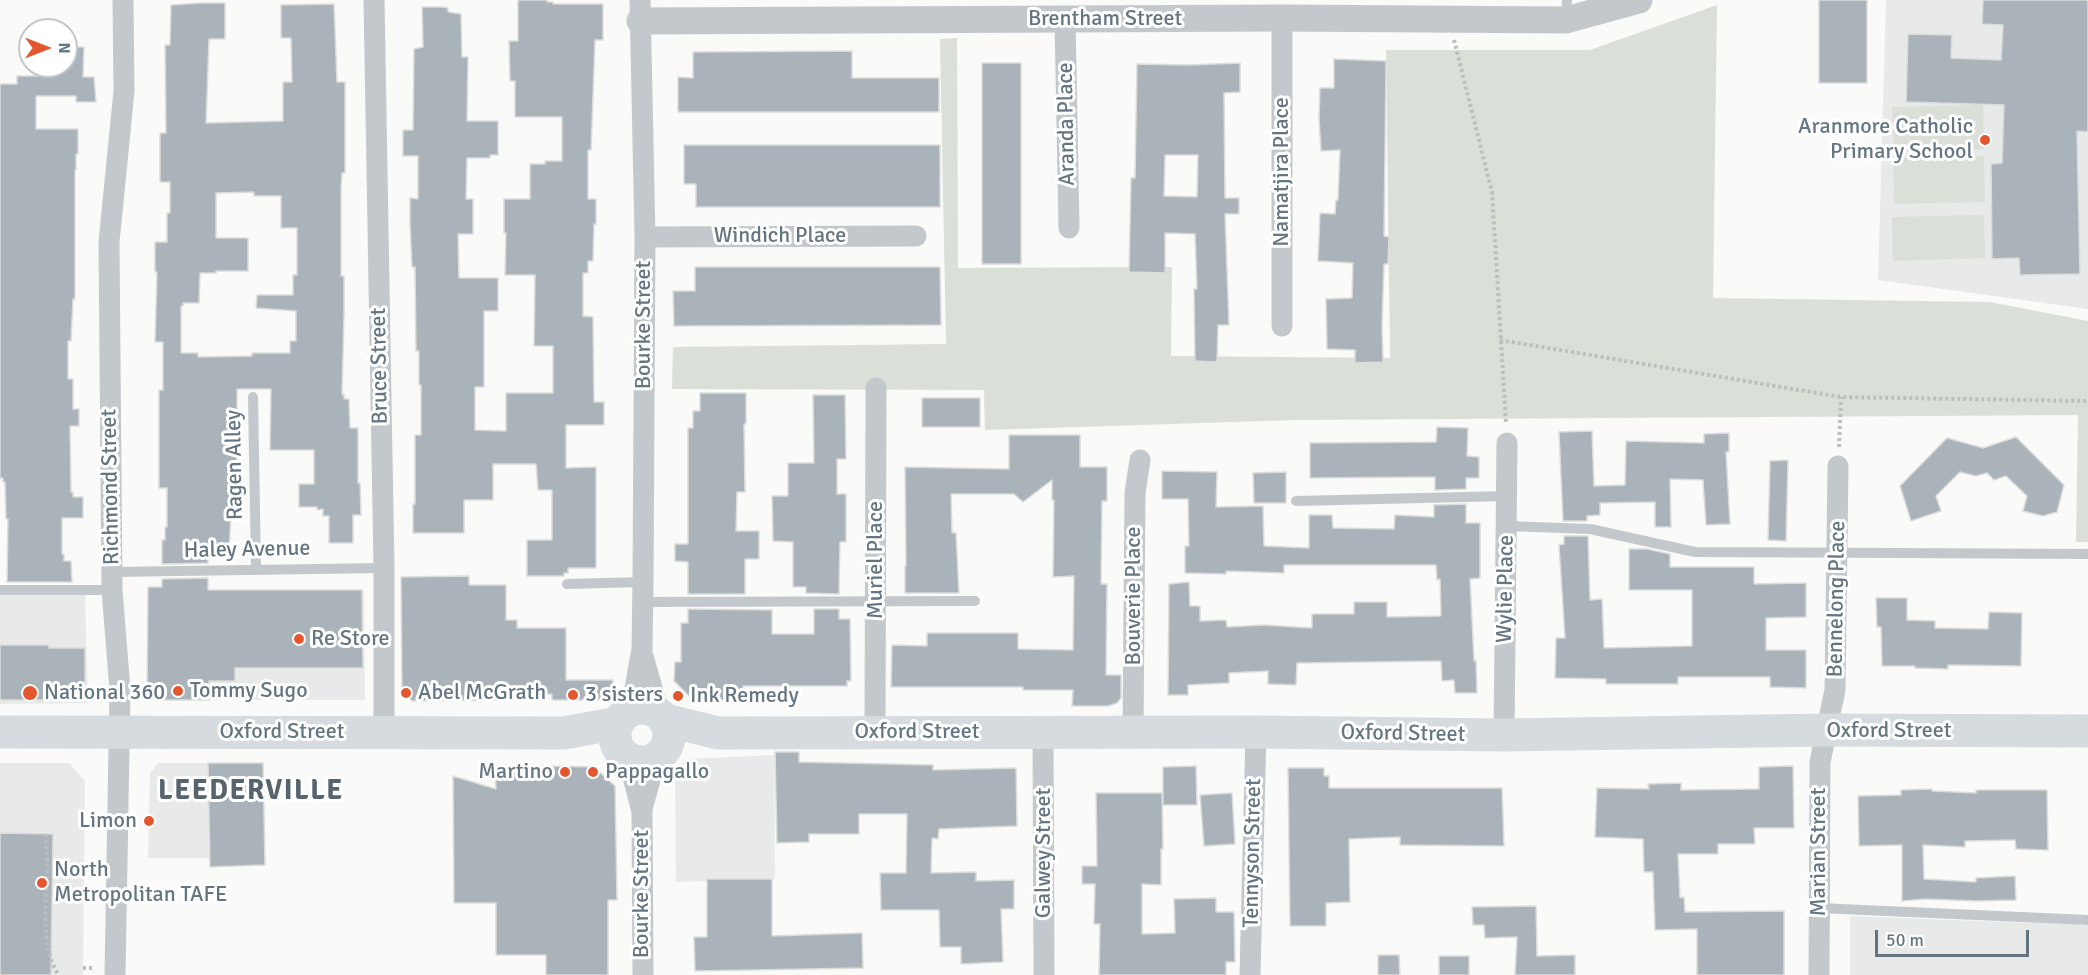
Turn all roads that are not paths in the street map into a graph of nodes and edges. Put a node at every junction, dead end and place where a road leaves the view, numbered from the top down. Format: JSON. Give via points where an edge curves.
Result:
{"nodes":[{"id":1,"x":123,"y":0,"type":"edge"},
{"id":2,"x":374,"y":0,"type":"edge"},
{"id":3,"x":1639,"y":0,"type":"edge"},
{"id":4,"x":640,"y":10,"type":"edge"},
{"id":5,"x":1567,"y":10,"type":"edge"},
{"id":6,"x":1282,"y":18,"type":"junction"},
{"id":7,"x":1065,"y":19,"type":"junction"},
{"id":8,"x":1069,"y":228,"type":"dead end"},
{"id":9,"x":916,"y":236,"type":"dead end"},
{"id":10,"x":645,"y":237,"type":"junction"},
{"id":11,"x":1282,"y":326,"type":"dead end"},
{"id":12,"x":876,"y":387,"type":"dead end"},
{"id":13,"x":253,"y":397,"type":"dead end"},
{"id":14,"x":1507,"y":443,"type":"road end"},
{"id":15,"x":1140,"y":460,"type":"dead end"},
{"id":16,"x":1838,"y":466,"type":"road end"},
{"id":17,"x":1507,"y":496,"type":"junction"},
{"id":18,"x":1296,"y":501,"type":"dead end"},
{"id":19,"x":1506,"y":526,"type":"junction"},
{"id":20,"x":1837,"y":552,"type":"junction"},
{"id":21,"x":2088,"y":554,"type":"edge"},
{"id":22,"x":384,"y":568,"type":"junction"},
{"id":23,"x":256,"y":569,"type":"junction"},
{"id":24,"x":112,"y":581,"type":"junction"},
{"id":25,"x":567,"y":584,"type":"dead end"},
{"id":26,"x":0,"y":590,"type":"edge"},
{"id":27,"x":643,"y":592,"type":"junction"},
{"id":28,"x":877,"y":601,"type":"junction"},
{"id":29,"x":975,"y":601,"type":"dead end"},
{"id":30,"x":1827,"y":730,"type":"junction"},
{"id":31,"x":2088,"y":731,"type":"edge"},
{"id":32,"x":0,"y":732,"type":"edge"},
{"id":33,"x":119,"y":732,"type":"junction"},
{"id":34,"x":384,"y":732,"type":"junction"},
{"id":35,"x":875,"y":732,"type":"junction"},
{"id":36,"x":1043,"y":732,"type":"junction"},
{"id":37,"x":1133,"y":732,"type":"junction"},
{"id":38,"x":1256,"y":732,"type":"junction"},
{"id":39,"x":643,"y":735,"type":"junction"},
{"id":40,"x":1504,"y":735,"type":"junction"},
{"id":41,"x":1819,"y":908,"type":"junction"},
{"id":42,"x":2088,"y":920,"type":"edge"},
{"id":43,"x":115,"y":975,"type":"edge"},
{"id":44,"x":642,"y":975,"type":"edge"},
{"id":45,"x":1044,"y":975,"type":"edge"},
{"id":46,"x":1250,"y":975,"type":"edge"},
{"id":47,"x":1819,"y":975,"type":"edge"}],
"edges":[{"from":1,"to":24,"type":"street","name":"Richmond Street","via":[[124,91],[109,242]]},
{"from":2,"to":22,"type":"street","name":"Bruce Street"},
{"from":3,"to":5,"type":"street","name":"Brentham Street"},
{"from":4,"to":7,"type":"street","name":"Brentham Street"},
{"from":4,"to":10,"type":"street","name":"Bourke Street"},
{"from":5,"to":6,"type":"street","name":"Brentham Street","via":[[1449,19]]},
{"from":6,"to":7,"type":"street","name":"Brentham Street"},
{"from":6,"to":11,"type":"street","name":"Namatjira Place"},
{"from":7,"to":8,"type":"street","name":"Aranda Place"},
{"from":9,"to":10,"type":"street","name":"Windich Place"},
{"from":10,"to":27,"type":"street","name":"Bourke Street"},
{"from":12,"to":28,"type":"street","name":"Muriel Place"},
{"from":13,"to":23,"type":"lane","name":"Ragen Alley"},
{"from":14,"to":17,"type":"street","name":"Wylie Place"},
{"from":15,"to":37,"type":"street","name":"Bouverie Place","via":[[1135,493]]},
{"from":16,"to":20,"type":"street","name":"Bennelong Place"},
{"from":17,"to":18,"type":"lane"},
{"from":17,"to":19,"type":"street","name":"Wylie Place"},
{"from":19,"to":20,"type":"lane","via":[[1590,529],[1695,552]]},
{"from":19,"to":40,"type":"street","name":"Wylie Place"},
{"from":20,"to":21,"type":"lane"},
{"from":20,"to":30,"type":"street","name":"Bennelong Place","via":[[1835,690]]},
{"from":22,"to":23,"type":"lane","name":"Haley Avenue"},
{"from":22,"to":34,"type":"street","name":"Bruce Street"},
{"from":23,"to":24,"type":"lane","name":"Haley Avenue"},
{"from":24,"to":26,"type":"lane","name":"Haley Avenue"},
{"from":24,"to":33,"type":"street","name":"Richmond Street"},
{"from":25,"to":27,"type":"lane"},
{"from":27,"to":28,"type":"lane"},
{"from":27,"to":39,"type":"street","name":"Bourke Street"},
{"from":28,"to":29,"type":"lane"},
{"from":28,"to":35,"type":"street","name":"Muriel Place"},
{"from":30,"to":31,"type":"main road","name":"Oxford Street"},
{"from":30,"to":40,"type":"main road","name":"Oxford Street"},
{"from":30,"to":41,"type":"street","name":"Marian Street","via":[[1820,762]]},
{"from":32,"to":33,"type":"main road","name":"Oxford Street"},
{"from":33,"to":34,"type":"main road","name":"Oxford Street"},
{"from":33,"to":43,"type":"street","name":"Richmond Street"},
{"from":34,"to":39,"type":"main road","name":"Oxford Street"},
{"from":35,"to":36,"type":"main road","name":"Oxford Street"},
{"from":35,"to":39,"type":"main road","name":"Oxford Street"},
{"from":36,"to":37,"type":"main road","name":"Oxford Street"},
{"from":36,"to":45,"type":"street","name":"Galwey Street"},
{"from":37,"to":38,"type":"main road","name":"Oxford Street"},
{"from":38,"to":40,"type":"main road","name":"Oxford Street"},
{"from":38,"to":46,"type":"street","name":"Tennyson Street"},
{"from":39,"to":44,"type":"street","name":"Bourke Street"},
{"from":41,"to":42,"type":"lane"},
{"from":41,"to":47,"type":"street","name":"Marian Street"}]}
